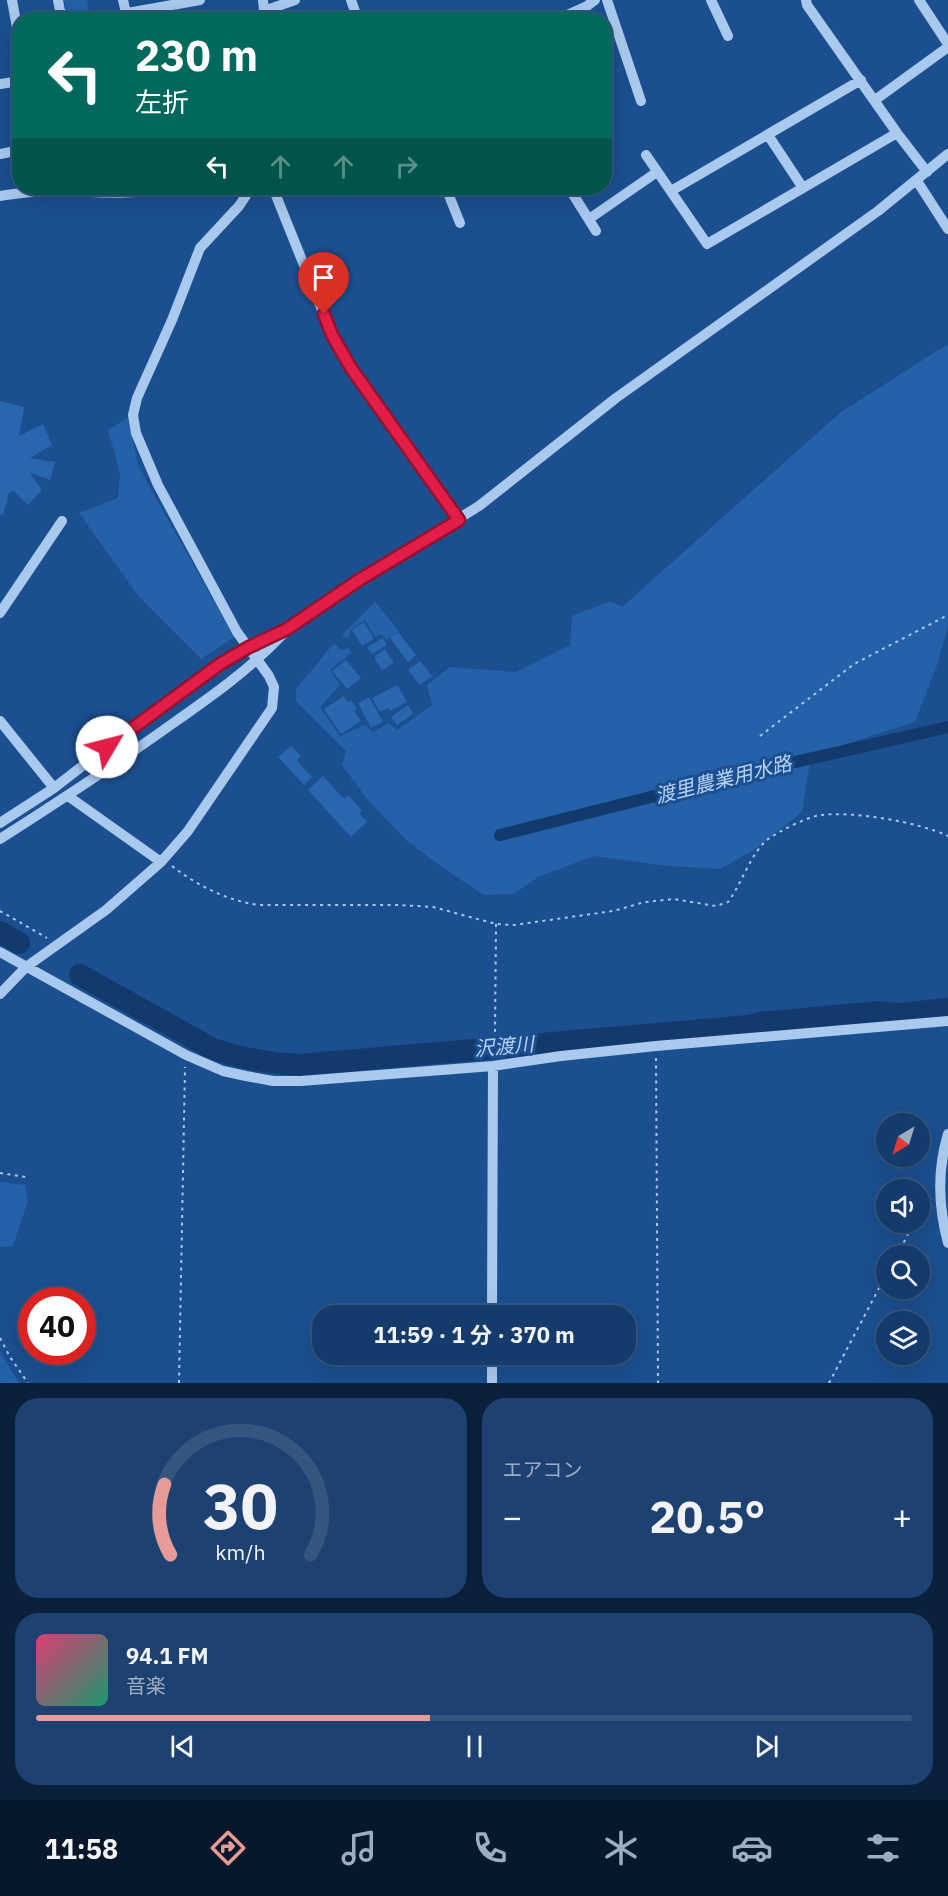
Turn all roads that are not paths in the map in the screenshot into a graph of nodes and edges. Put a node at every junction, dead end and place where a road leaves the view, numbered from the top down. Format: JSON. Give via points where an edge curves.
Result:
{"nodes":[{"id":1,"x":123,"y":0,"type":"edge"},
{"id":2,"x":200,"y":0,"type":"edge"},
{"id":3,"x":295,"y":0,"type":"edge"},
{"id":4,"x":595,"y":0,"type":"edge"},
{"id":5,"x":711,"y":0,"type":"edge"},
{"id":6,"x":806,"y":0,"type":"edge"},
{"id":7,"x":919,"y":0,"type":"edge"},
{"id":8,"x":185,"y":1,"type":"edge"},
{"id":9,"x":263,"y":10,"type":"edge"},
{"id":10,"x":126,"y":12,"type":"joint"},
{"id":11,"x":574,"y":12,"type":"edge"},
{"id":12,"x":612,"y":12,"type":"edge"},
{"id":13,"x":728,"y":36,"type":"dead end"},
{"id":14,"x":948,"y":46,"type":"edge"},
{"id":15,"x":861,"y":80,"type":"junction"},
{"id":16,"x":875,"y":100,"type":"junction"},
{"id":17,"x":641,"y":101,"type":"dead end"},
{"id":18,"x":897,"y":133,"type":"junction"},
{"id":19,"x":768,"y":135,"type":"junction"},
{"id":20,"x":948,"y":154,"type":"edge"},
{"id":21,"x":646,"y":155,"type":"dead end"},
{"id":22,"x":657,"y":172,"type":"junction"},
{"id":23,"x":927,"y":172,"type":"junction"},
{"id":24,"x":917,"y":181,"type":"junction"},
{"id":25,"x":803,"y":188,"type":"junction"},
{"id":26,"x":670,"y":191,"type":"junction"},
{"id":27,"x":246,"y":195,"type":"edge"},
{"id":28,"x":276,"y":195,"type":"edge"},
{"id":29,"x":449,"y":195,"type":"edge"},
{"id":30,"x":574,"y":195,"type":"edge"},
{"id":31,"x":589,"y":219,"type":"junction"},
{"id":32,"x":460,"y":223,"type":"dead end"},
{"id":33,"x":948,"y":229,"type":"edge"},
{"id":34,"x":596,"y":231,"type":"dead end"},
{"id":35,"x":62,"y":520,"type":"dead end"},
{"id":36,"x":459,"y":520,"type":"junction"},
{"id":37,"x":0,"y":613,"type":"edge"},
{"id":38,"x":287,"y":629,"type":"junction"},
{"id":39,"x":249,"y":647,"type":"junction"},
{"id":40,"x":258,"y":660,"type":"junction"},
{"id":41,"x":0,"y":721,"type":"edge"},
{"id":42,"x":54,"y":788,"type":"junction"},
{"id":43,"x":68,"y":796,"type":"junction"},
{"id":44,"x":0,"y":823,"type":"edge"},
{"id":45,"x":0,"y":839,"type":"edge"},
{"id":46,"x":162,"y":861,"type":"junction"},
{"id":47,"x":0,"y":952,"type":"edge"},
{"id":48,"x":26,"y":967,"type":"junction"},
{"id":49,"x":0,"y":994,"type":"edge"},
{"id":50,"x":948,"y":1021,"type":"edge"},
{"id":51,"x":493,"y":1066,"type":"junction"},
{"id":52,"x":948,"y":1134,"type":"edge"},
{"id":53,"x":948,"y":1242,"type":"edge"},
{"id":54,"x":492,"y":1305,"type":"edge"},
{"id":55,"x":492,"y":1365,"type":"edge"},
{"id":56,"x":492,"y":1383,"type":"edge"}],
"edges":[{"from":1,"to":10,"type":"street"},
{"from":2,"to":8,"type":"street"},
{"from":3,"to":9,"type":"street"},
{"from":4,"to":11,"type":"street"},
{"from":5,"to":13,"type":"street"},
{"from":6,"to":15,"type":"street"},
{"from":7,"to":14,"type":"street"},
{"from":8,"to":10,"type":"street"},
{"from":12,"to":17,"type":"street"},
{"from":14,"to":16,"type":"street"},
{"from":15,"to":16,"type":"street"},
{"from":15,"to":19,"type":"street"},
{"from":16,"to":18,"type":"street"},
{"from":18,"to":23,"type":"street"},
{"from":18,"to":25,"type":"street"},
{"from":19,"to":25,"type":"street"},
{"from":19,"to":26,"type":"street"},
{"from":20,"to":23,"type":"street"},
{"from":21,"to":22,"type":"street"},
{"from":22,"to":26,"type":"street"},
{"from":22,"to":31,"type":"street"},
{"from":23,"to":24,"type":"street"},
{"from":24,"to":33,"type":"street"},
{"from":24,"to":36,"type":"street","via":[[616,398]]},
{"from":25,"to":26,"type":"street","via":[[707,244]]},
{"from":27,"to":39,"type":"street","via":[[200,248],[133,415],[136,433],[158,485],[237,632]]},
{"from":28,"to":36,"type":"street","via":[[337,344]]},
{"from":29,"to":32,"type":"street"},
{"from":30,"to":31,"type":"street"},
{"from":31,"to":34,"type":"street"},
{"from":35,"to":37,"type":"street"},
{"from":36,"to":38,"type":"street"},
{"from":38,"to":39,"type":"street"},
{"from":38,"to":40,"type":"street"},
{"from":39,"to":40,"type":"street"},
{"from":39,"to":42,"type":"street","via":[[201,678]]},
{"from":40,"to":43,"type":"street"},
{"from":40,"to":46,"type":"street","via":[[274,687],[272,708],[188,831]]},
{"from":41,"to":42,"type":"street"},
{"from":42,"to":44,"type":"street"},
{"from":43,"to":45,"type":"street"},
{"from":43,"to":46,"type":"street"},
{"from":46,"to":48,"type":"street","via":[[106,910]]},
{"from":47,"to":48,"type":"street"},
{"from":48,"to":49,"type":"street"},
{"from":48,"to":51,"type":"street","via":[[186,1055],[223,1071],[273,1081],[301,1081]]},
{"from":50,"to":51,"type":"street","via":[[656,1046]]},
{"from":51,"to":54,"type":"street"},
{"from":52,"to":53,"type":"street","via":[[940,1189]]},
{"from":55,"to":56,"type":"street"}]}
